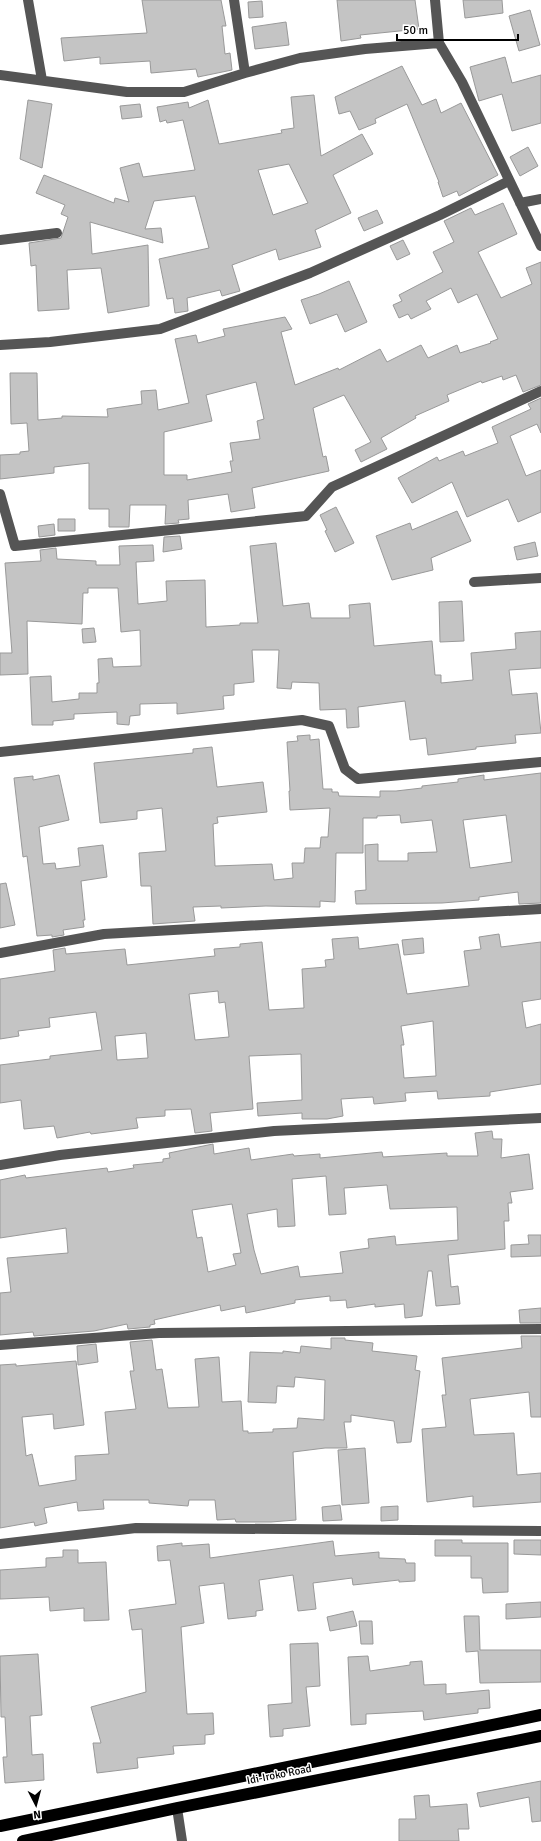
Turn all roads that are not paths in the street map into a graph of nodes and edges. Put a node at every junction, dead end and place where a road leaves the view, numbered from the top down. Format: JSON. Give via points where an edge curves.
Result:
{"nodes":[{"id":1,"x":28,"y":0,"type":"edge"},
{"id":2,"x":234,"y":0,"type":"edge"},
{"id":3,"x":435,"y":0,"type":"edge"},
{"id":4,"x":439,"y":43,"type":"junction"},
{"id":5,"x":245,"y":73,"type":"junction"},
{"id":6,"x":0,"y":75,"type":"edge"},
{"id":7,"x":42,"y":80,"type":"junction"},
{"id":8,"x":509,"y":181,"type":"junction"},
{"id":9,"x":541,"y":199,"type":"edge"},
{"id":10,"x":520,"y":203,"type":"junction"},
{"id":11,"x":57,"y":233,"type":"dead end"},
{"id":12,"x":0,"y":240,"type":"edge"},
{"id":13,"x":541,"y":246,"type":"edge"},
{"id":14,"x":0,"y":345,"type":"edge"},
{"id":15,"x":541,"y":391,"type":"edge"},
{"id":16,"x":0,"y":494,"type":"edge"},
{"id":17,"x":541,"y":578,"type":"edge"},
{"id":18,"x":474,"y":582,"type":"dead end"},
{"id":19,"x":0,"y":752,"type":"edge"},
{"id":20,"x":541,"y":762,"type":"edge"},
{"id":21,"x":541,"y":910,"type":"edge"},
{"id":22,"x":0,"y":953,"type":"edge"},
{"id":23,"x":541,"y":1118,"type":"edge"},
{"id":24,"x":0,"y":1164,"type":"edge"},
{"id":25,"x":541,"y":1329,"type":"edge"},
{"id":26,"x":0,"y":1345,"type":"edge"},
{"id":27,"x":541,"y":1531,"type":"edge"},
{"id":28,"x":0,"y":1544,"type":"edge"},
{"id":29,"x":541,"y":1715,"type":"edge"},
{"id":30,"x":541,"y":1736,"type":"edge"},
{"id":31,"x":177,"y":1808,"type":"junction"},
{"id":32,"x":0,"y":1826,"type":"edge"},
{"id":33,"x":23,"y":1841,"type":"edge"},
{"id":34,"x":182,"y":1841,"type":"edge"}],
"edges":[{"from":1,"to":7,"type":"street"},
{"from":2,"to":5,"type":"street"},
{"from":3,"to":4,"type":"street"},
{"from":4,"to":5,"type":"street","via":[[300,58]]},
{"from":4,"to":8,"type":"street","via":[[462,82]]},
{"from":5,"to":7,"type":"street","via":[[184,92],[127,92]]},
{"from":6,"to":7,"type":"street"},
{"from":8,"to":10,"type":"street"},
{"from":8,"to":14,"type":"street","via":[[310,273],[160,329]]},
{"from":9,"to":10,"type":"street"},
{"from":10,"to":13,"type":"street"},
{"from":11,"to":12,"type":"street"},
{"from":15,"to":16,"type":"street","via":[[332,488],[306,516],[15,546]]},
{"from":17,"to":18,"type":"street"},
{"from":19,"to":20,"type":"street","via":[[302,720],[329,726],[345,769],[358,779]]},
{"from":21,"to":22,"type":"street","via":[[104,934]]},
{"from":23,"to":24,"type":"street","via":[[274,1131]]},
{"from":25,"to":26,"type":"street","via":[[159,1333]]},
{"from":27,"to":28,"type":"street","via":[[136,1528]]},
{"from":29,"to":32,"type":"highway"},
{"from":30,"to":31,"type":"highway","name":"Idi-Iroko Road"},
{"from":31,"to":33,"type":"highway","name":"Idi-Iroko Road"},
{"from":31,"to":34,"type":"street"}]}
